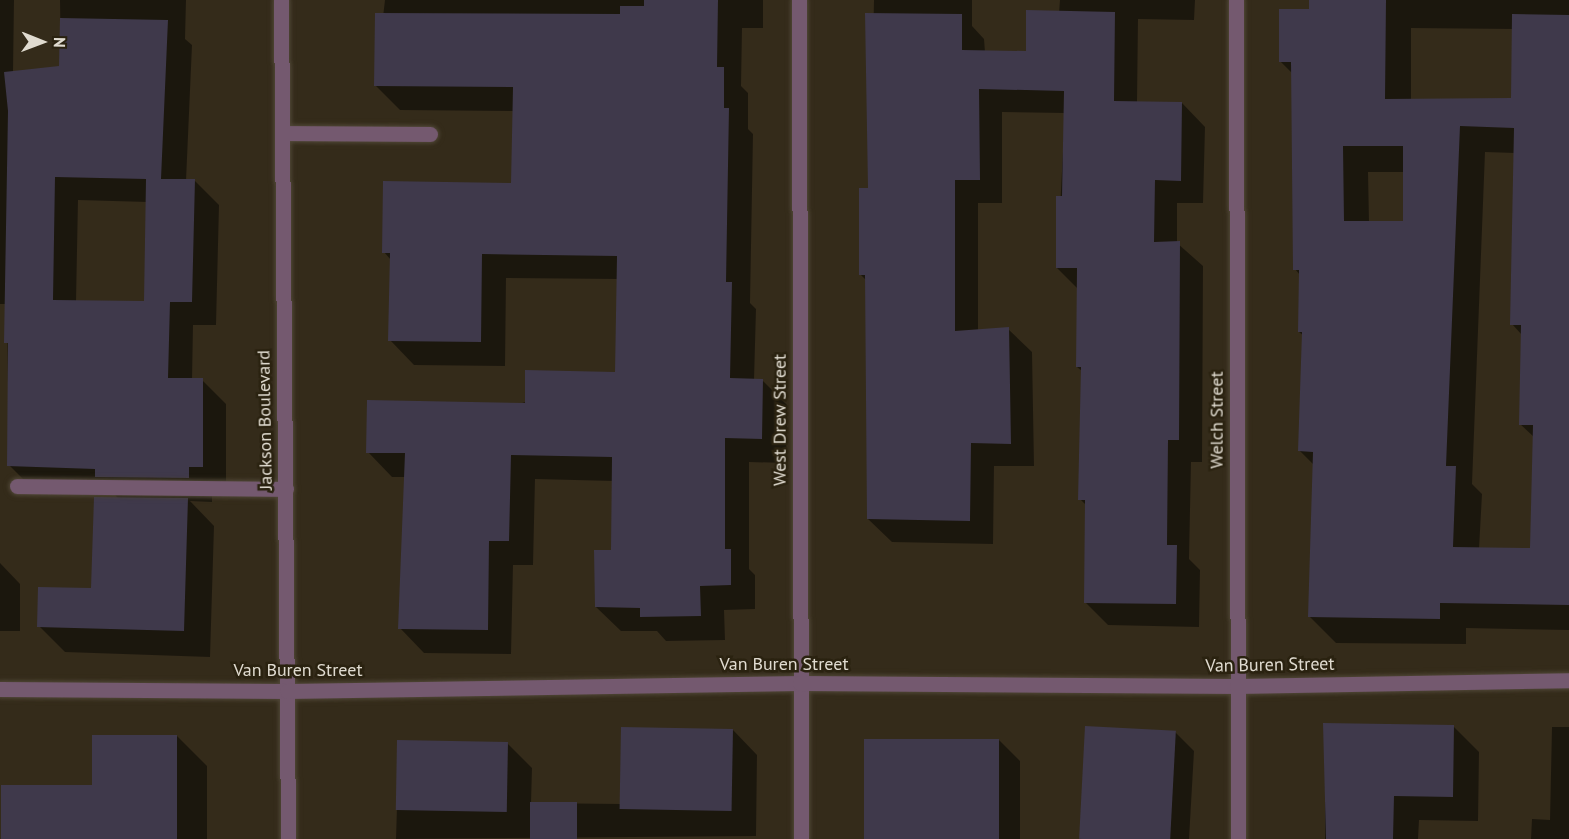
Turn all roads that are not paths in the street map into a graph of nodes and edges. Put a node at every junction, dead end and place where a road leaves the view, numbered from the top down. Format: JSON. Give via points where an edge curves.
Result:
{"nodes":[{"id":1,"x":281,"y":0,"type":"edge"},
{"id":2,"x":799,"y":0,"type":"edge"},
{"id":3,"x":1236,"y":0,"type":"edge"},
{"id":4,"x":282,"y":133,"type":"junction"},
{"id":5,"x":430,"y":134,"type":"dead end"},
{"id":6,"x":17,"y":486,"type":"dead end"},
{"id":7,"x":286,"y":489,"type":"junction"},
{"id":8,"x":1569,"y":681,"type":"edge"},
{"id":9,"x":800,"y":683,"type":"junction"},
{"id":10,"x":1237,"y":686,"type":"junction"},
{"id":11,"x":0,"y":689,"type":"edge"},
{"id":12,"x":287,"y":690,"type":"junction"},
{"id":13,"x":288,"y":839,"type":"edge"},
{"id":14,"x":801,"y":839,"type":"edge"},
{"id":15,"x":1238,"y":839,"type":"edge"}],
"edges":[{"from":1,"to":4,"type":"street","name":"Jackson Boulevard"},
{"from":2,"to":9,"type":"street","name":"West Drew Street"},
{"from":3,"to":10,"type":"street","name":"Welch Street"},
{"from":4,"to":5,"type":"street"},
{"from":4,"to":7,"type":"street","name":"Jackson Boulevard"},
{"from":6,"to":7,"type":"street"},
{"from":7,"to":12,"type":"street","name":"Jackson Boulevard"},
{"from":8,"to":10,"type":"street","name":"Van Buren Street"},
{"from":9,"to":10,"type":"street","name":"Van Buren Street"},
{"from":9,"to":12,"type":"street","name":"Van Buren Street"},
{"from":9,"to":14,"type":"street","name":"West Drew Street"},
{"from":10,"to":15,"type":"street","name":"Welch Street"},
{"from":11,"to":12,"type":"street","name":"Van Buren Street"},
{"from":12,"to":13,"type":"street","name":"Jackson Boulevard"}]}
